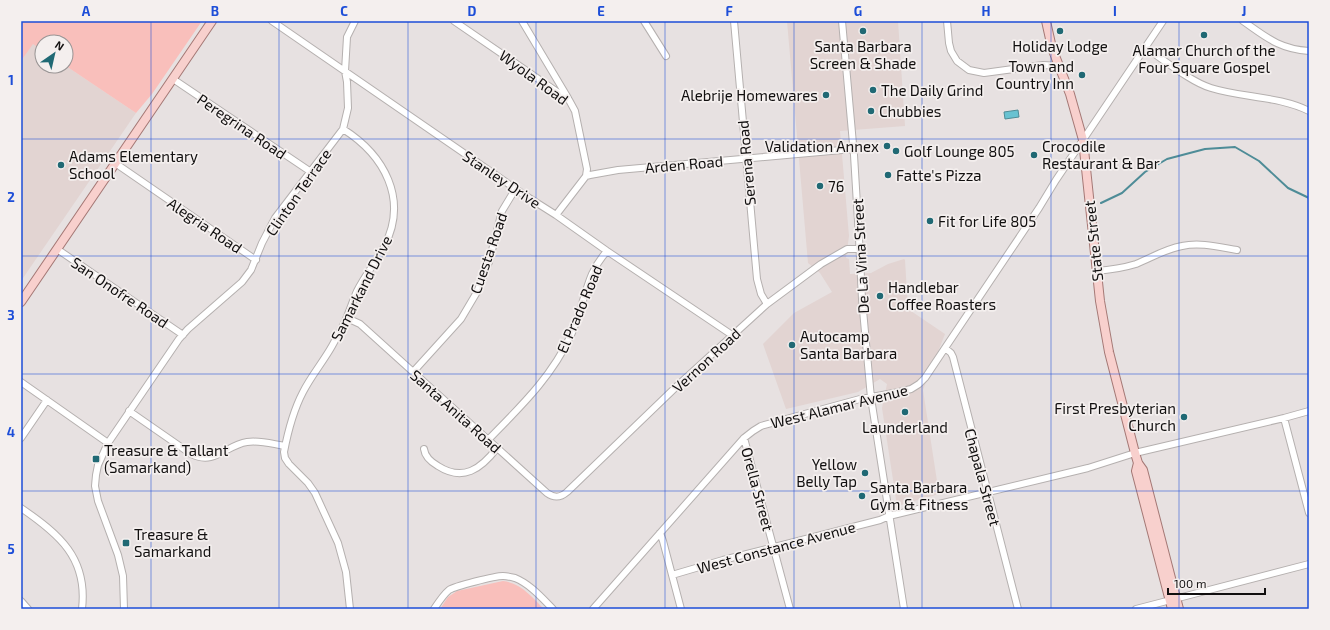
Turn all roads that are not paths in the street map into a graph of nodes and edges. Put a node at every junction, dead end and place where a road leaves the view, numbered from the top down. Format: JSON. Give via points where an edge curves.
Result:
{"nodes":[{"id":1,"x":212,"y":21,"type":"edge"},
{"id":2,"x":272,"y":21,"type":"edge"},
{"id":3,"x":355,"y":21,"type":"edge"},
{"id":4,"x":454,"y":21,"type":"edge"},
{"id":5,"x":522,"y":21,"type":"edge"},
{"id":6,"x":644,"y":21,"type":"edge"},
{"id":7,"x":734,"y":21,"type":"edge"},
{"id":8,"x":842,"y":21,"type":"edge"},
{"id":9,"x":947,"y":21,"type":"edge"},
{"id":10,"x":1046,"y":21,"type":"edge"},
{"id":11,"x":1163,"y":21,"type":"edge"},
{"id":12,"x":1243,"y":21,"type":"edge"},
{"id":13,"x":1256,"y":21,"type":"edge"},
{"id":14,"x":1252,"y":27,"type":"junction"},
{"id":15,"x":1146,"y":48,"type":"junction"},
{"id":16,"x":1309,"y":51,"type":"edge"},
{"id":17,"x":666,"y":56,"type":"dead end"},
{"id":18,"x":1059,"y":66,"type":"junction"},
{"id":19,"x":345,"y":71,"type":"junction"},
{"id":20,"x":173,"y":79,"type":"junction"},
{"id":21,"x":569,"y":100,"type":"junction"},
{"id":22,"x":1309,"y":111,"type":"edge"},
{"id":23,"x":343,"y":129,"type":"junction"},
{"id":24,"x":1084,"y":140,"type":"junction"},
{"id":25,"x":853,"y":149,"type":"junction"},
{"id":26,"x":745,"y":158,"type":"junction"},
{"id":27,"x":115,"y":163,"type":"junction"},
{"id":28,"x":311,"y":172,"type":"junction"},
{"id":29,"x":586,"y":176,"type":"junction"},
{"id":30,"x":516,"y":188,"type":"junction"},
{"id":31,"x":556,"y":215,"type":"junction"},
{"id":32,"x":57,"y":249,"type":"junction"},
{"id":33,"x":859,"y":249,"type":"junction"},
{"id":34,"x":1237,"y":250,"type":"dead end"},
{"id":35,"x":607,"y":251,"type":"junction"},
{"id":36,"x":256,"y":260,"type":"junction"},
{"id":37,"x":1096,"y":271,"type":"junction"},
{"id":38,"x":21,"y":302,"type":"edge"},
{"id":39,"x":767,"y":304,"type":"junction"},
{"id":40,"x":347,"y":318,"type":"junction"},
{"id":41,"x":182,"y":335,"type":"junction"},
{"id":42,"x":732,"y":335,"type":"junction"},
{"id":43,"x":945,"y":348,"type":"junction"},
{"id":44,"x":413,"y":372,"type":"junction"},
{"id":45,"x":21,"y":382,"type":"edge"},
{"id":46,"x":870,"y":398,"type":"junction"},
{"id":47,"x":47,"y":400,"type":"junction"},
{"id":48,"x":129,"y":411,"type":"junction"},
{"id":49,"x":1309,"y":411,"type":"edge"},
{"id":50,"x":1284,"y":418,"type":"junction"},
{"id":51,"x":21,"y":438,"type":"edge"},
{"id":52,"x":744,"y":438,"type":"junction"},
{"id":53,"x":488,"y":440,"type":"junction"},
{"id":54,"x":108,"y":443,"type":"junction"},
{"id":55,"x":285,"y":446,"type":"junction"},
{"id":56,"x":497,"y":448,"type":"junction"},
{"id":57,"x":424,"y":449,"type":"dead end"},
{"id":58,"x":1135,"y":453,"type":"junction"},
{"id":59,"x":567,"y":492,"type":"joint"},
{"id":60,"x":987,"y":492,"type":"junction"},
{"id":61,"x":21,"y":508,"type":"edge"},
{"id":62,"x":1309,"y":513,"type":"edge"},
{"id":63,"x":889,"y":516,"type":"junction"},
{"id":64,"x":660,"y":533,"type":"junction"},
{"id":65,"x":774,"y":546,"type":"junction"},
{"id":66,"x":1309,"y":564,"type":"edge"},
{"id":67,"x":672,"y":575,"type":"junction"},
{"id":68,"x":1173,"y":599,"type":"junction"},
{"id":69,"x":21,"y":601,"type":"edge"},
{"id":70,"x":28,"y":609,"type":"edge"},
{"id":71,"x":82,"y":609,"type":"edge"},
{"id":72,"x":124,"y":609,"type":"edge"},
{"id":73,"x":350,"y":609,"type":"edge"},
{"id":74,"x":434,"y":609,"type":"edge"},
{"id":75,"x":553,"y":609,"type":"edge"},
{"id":76,"x":593,"y":609,"type":"edge"},
{"id":77,"x":681,"y":609,"type":"edge"},
{"id":78,"x":790,"y":609,"type":"edge"},
{"id":79,"x":904,"y":609,"type":"edge"},
{"id":80,"x":1018,"y":609,"type":"edge"},
{"id":81,"x":1136,"y":609,"type":"edge"},
{"id":82,"x":1172,"y":609,"type":"edge"},
{"id":83,"x":1179,"y":609,"type":"edge"}],
"edges":[{"from":1,"to":20,"type":"main road"},
{"from":2,"to":19,"type":"street","name":"Stanley Drive"},
{"from":3,"to":19,"type":"street","via":[[347,37]]},
{"from":4,"to":21,"type":"street","name":"Wyola Road"},
{"from":5,"to":21,"type":"street"},
{"from":6,"to":17,"type":"street"},
{"from":7,"to":26,"type":"street","name":"Serena Road"},
{"from":8,"to":25,"type":"street","name":"De La Vina Street"},
{"from":9,"to":18,"type":"street","via":[[952,54],[969,70],[984,73]]},
{"from":10,"to":18,"type":"main road","name":"State Street"},
{"from":11,"to":15,"type":"street","name":"West Alamar Avenue"},
{"from":12,"to":14,"type":"street"},
{"from":13,"to":14,"type":"street"},
{"from":14,"to":16,"type":"street","via":[[1279,44]]},
{"from":15,"to":22,"type":"street","via":[[1209,87],[1283,102]]},
{"from":15,"to":24,"type":"street","name":"West Alamar Avenue"},
{"from":18,"to":24,"type":"main road","name":"State Street"},
{"from":19,"to":23,"type":"street","via":[[348,108]]},
{"from":19,"to":30,"type":"street","name":"Stanley Drive"},
{"from":20,"to":27,"type":"main road"},
{"from":20,"to":28,"type":"street","name":"Peregrina Road"},
{"from":21,"to":29,"type":"street","name":"Wyola Road","via":[[576,111],[587,169]]},
{"from":23,"to":28,"type":"street","name":"Clinton Terrace"},
{"from":23,"to":40,"type":"street","name":"Samarkand Drive","via":[[362,143],[380,162],[390,182],[394,204],[394,217],[389,235],[363,279]]},
{"from":24,"to":37,"type":"main road","name":"State Street"},
{"from":24,"to":43,"type":"street","name":"West Alamar Avenue"},
{"from":25,"to":26,"type":"street","name":"Arden Road"},
{"from":25,"to":33,"type":"street","name":"De La Vina Street"},
{"from":26,"to":29,"type":"street","name":"Arden Road","via":[[618,170]]},
{"from":26,"to":39,"type":"street","name":"Serena Road","via":[[756,279]]},
{"from":27,"to":32,"type":"main road"},
{"from":27,"to":36,"type":"street","name":"Alegria Road"},
{"from":28,"to":36,"type":"street","name":"Clinton Terrace","via":[[275,218]]},
{"from":29,"to":31,"type":"street"},
{"from":30,"to":31,"type":"street","name":"Stanley Drive"},
{"from":30,"to":44,"type":"street","name":"Cuesta Road","via":[[502,211],[489,262],[477,292],[460,319]]},
{"from":31,"to":35,"type":"street","name":"Stanley Drive"},
{"from":32,"to":38,"type":"main road"},
{"from":32,"to":41,"type":"street","name":"San Onofre Road"},
{"from":33,"to":39,"type":"street","name":"Vernon Road","via":[[847,249],[821,264]]},
{"from":33,"to":46,"type":"street","name":"De La Vina Street"},
{"from":34,"to":37,"type":"street","via":[[1199,244],[1180,246],[1134,264]]},
{"from":35,"to":42,"type":"street","name":"Stanley Drive"},
{"from":35,"to":53,"type":"street","name":"El Prado Road","via":[[591,276],[578,318],[558,359],[532,395]]},
{"from":36,"to":41,"type":"street","name":"Clinton Terrace","via":[[242,282]]},
{"from":37,"to":58,"type":"main road","name":"State Street","via":[[1109,352]]},
{"from":39,"to":42,"type":"street","name":"Vernon Road"},
{"from":40,"to":44,"type":"street","name":"Santa Anita Road","via":[[360,324]]},
{"from":40,"to":55,"type":"street","name":"Samarkand Drive","via":[[300,398]]},
{"from":41,"to":48,"type":"street","name":"Clinton Terrace"},
{"from":42,"to":59,"type":"street","name":"Vernon Road"},
{"from":43,"to":46,"type":"street","name":"West Alamar Avenue","via":[[919,384],[911,389]]},
{"from":43,"to":60,"type":"street","name":"Chapala Street","via":[[951,353]]},
{"from":44,"to":53,"type":"street","name":"Santa Anita Road"},
{"from":45,"to":47,"type":"street"},
{"from":46,"to":52,"type":"street","name":"West Alamar Avenue","via":[[761,426]]},
{"from":46,"to":63,"type":"street","name":"De La Vina Street"},
{"from":47,"to":51,"type":"street"},
{"from":47,"to":54,"type":"street"},
{"from":48,"to":54,"type":"street","name":"Clinton Terrace"},
{"from":48,"to":55,"type":"street","via":[[199,458],[216,456],[239,443],[263,442]]},
{"from":49,"to":50,"type":"street","name":"West Constance Avenue"},
{"from":50,"to":58,"type":"street","name":"West Constance Avenue"},
{"from":50,"to":62,"type":"street"},
{"from":52,"to":64,"type":"street","name":"West Alamar Avenue"},
{"from":52,"to":65,"type":"street","name":"Orella Street"},
{"from":53,"to":56,"type":"street","name":"Santa Anita Road"},
{"from":54,"to":72,"type":"street","name":"Clinton Terrace","via":[[98,465],[95,486],[118,555],[124,586]]},
{"from":55,"to":73,"type":"street","via":[[285,458],[315,493],[338,543],[346,572]]},
{"from":56,"to":57,"type":"street","via":[[483,464],[463,474],[443,469],[430,460]]},
{"from":56,"to":59,"type":"street","name":"Santa Anita Road","via":[[551,496],[558,497]]},
{"from":58,"to":60,"type":"street","name":"West Constance Avenue","via":[[1088,468]]},
{"from":58,"to":68,"type":"main road","name":"State Street","via":[[1143,470]]},
{"from":60,"to":63,"type":"street","name":"West Constance Avenue"},
{"from":60,"to":80,"type":"street","name":"Chapala Street"},
{"from":61,"to":71,"type":"street","via":[[48,527],[71,554],[82,583]]},
{"from":63,"to":65,"type":"street","name":"West Constance Avenue"},
{"from":63,"to":79,"type":"street","name":"De La Vina Street"},
{"from":64,"to":67,"type":"street"},
{"from":64,"to":76,"type":"street","name":"West Alamar Avenue"},
{"from":65,"to":67,"type":"street","name":"West Constance Avenue"},
{"from":65,"to":78,"type":"street","name":"Orella Street"},
{"from":66,"to":68,"type":"street"},
{"from":67,"to":77,"type":"street"},
{"from":68,"to":81,"type":"street"},
{"from":68,"to":82,"type":"main road","name":"State Street"},
{"from":68,"to":83,"type":"main road","name":"State Street"},
{"from":69,"to":70,"type":"street"},
{"from":74,"to":75,"type":"street","via":[[445,594],[455,587],[503,576],[522,582]]}]}
